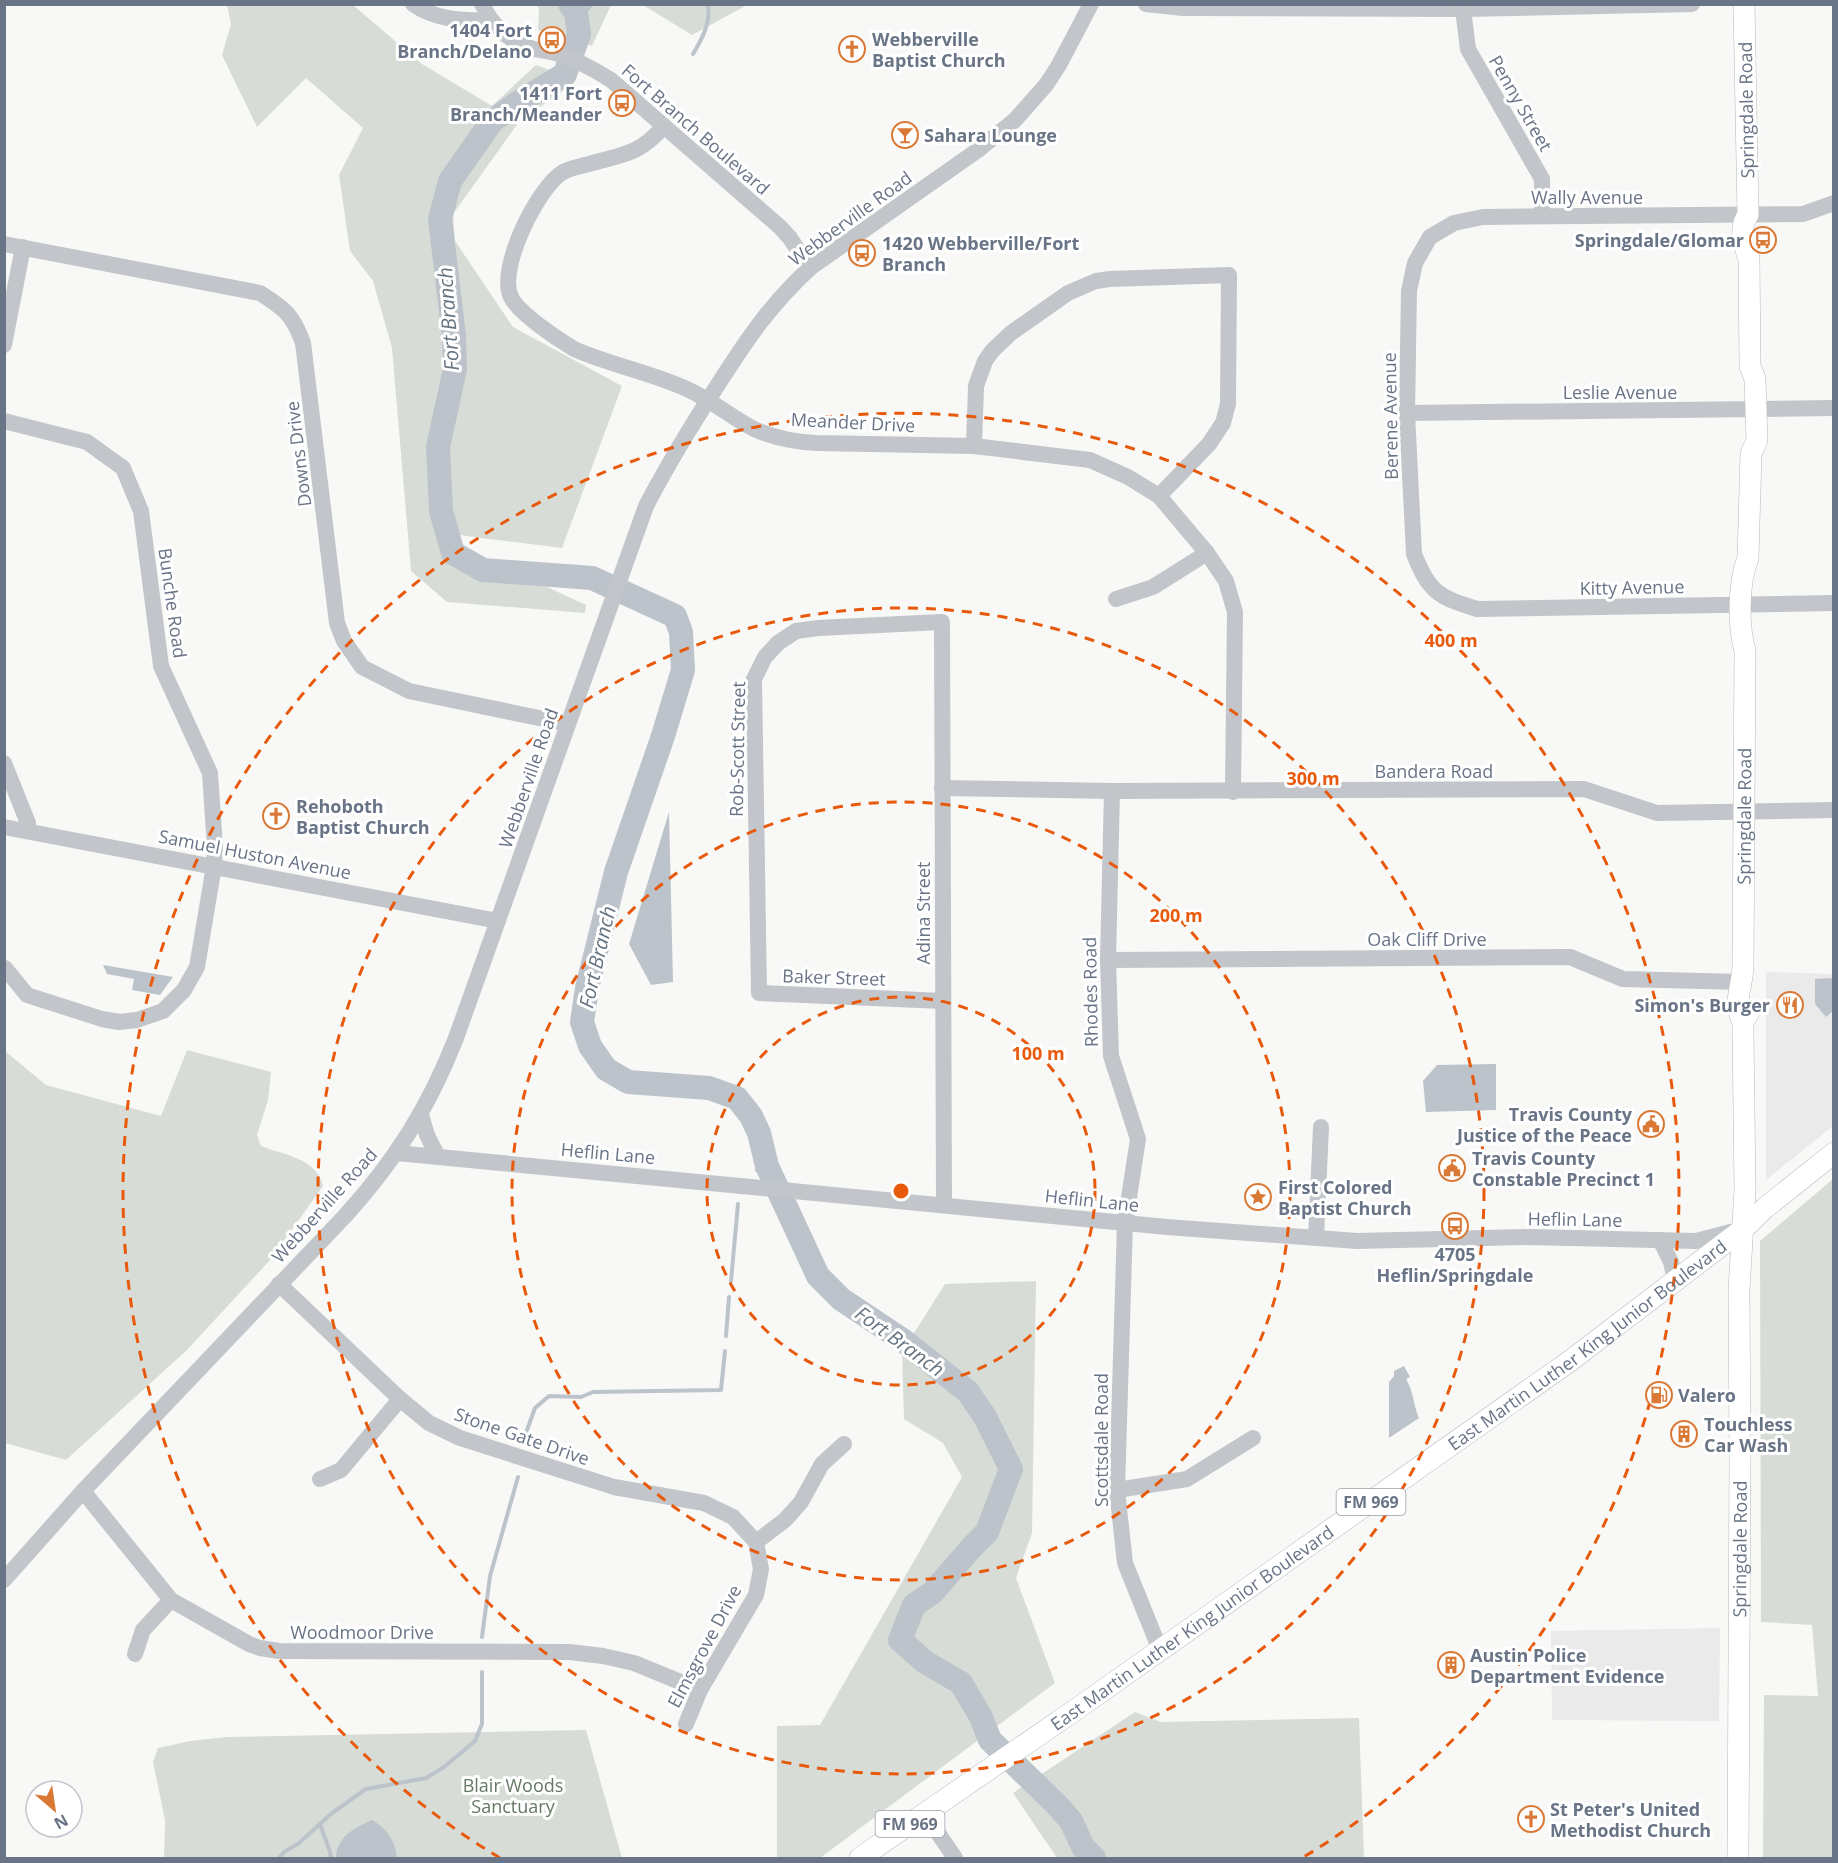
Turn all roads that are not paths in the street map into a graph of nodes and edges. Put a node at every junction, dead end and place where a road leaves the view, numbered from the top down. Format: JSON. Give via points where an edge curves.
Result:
{"nodes":[{"id":1,"x":413,"y":4,"type":"edge"},
{"id":2,"x":482,"y":4,"type":"edge"},
{"id":3,"x":1091,"y":4,"type":"edge"},
{"id":4,"x":1146,"y":4,"type":"edge"},
{"id":5,"x":1692,"y":4,"type":"edge"},
{"id":6,"x":1744,"y":4,"type":"edge"},
{"id":7,"x":1463,"y":9,"type":"junction"},
{"id":8,"x":492,"y":21,"type":"junction"},
{"id":9,"x":664,"y":126,"type":"junction"},
{"id":10,"x":1833,"y":203,"type":"edge"},
{"id":11,"x":1748,"y":215,"type":"junction"},
{"id":12,"x":1542,"y":216,"type":"junction"},
{"id":13,"x":1430,"y":237,"type":"joint"},
{"id":14,"x":4,"y":244,"type":"edge"},
{"id":15,"x":23,"y":247,"type":"junction"},
{"id":16,"x":810,"y":268,"type":"junction"},
{"id":17,"x":4,"y":345,"type":"edge"},
{"id":18,"x":708,"y":400,"type":"junction"},
{"id":19,"x":1833,"y":408,"type":"edge"},
{"id":20,"x":1750,"y":410,"type":"junction"},
{"id":21,"x":1407,"y":413,"type":"junction"},
{"id":22,"x":4,"y":421,"type":"edge"},
{"id":23,"x":974,"y":446,"type":"junction"},
{"id":24,"x":1159,"y":496,"type":"junction"},
{"id":25,"x":1207,"y":553,"type":"junction"},
{"id":26,"x":1436,"y":592,"type":"joint"},
{"id":27,"x":1116,"y":599,"type":"dead end"},
{"id":28,"x":1833,"y":603,"type":"edge"},
{"id":29,"x":1747,"y":605,"type":"junction"},
{"id":30,"x":942,"y":622,"type":"joint"},
{"id":31,"x":568,"y":724,"type":"junction"},
{"id":32,"x":4,"y":763,"type":"edge"},
{"id":33,"x":942,"y":788,"type":"junction"},
{"id":34,"x":1112,"y":791,"type":"junction"},
{"id":35,"x":1233,"y":792,"type":"junction"},
{"id":36,"x":1833,"y":810,"type":"edge"},
{"id":37,"x":1743,"y":813,"type":"junction"},
{"id":38,"x":4,"y":827,"type":"edge"},
{"id":39,"x":28,"y":831,"type":"junction"},
{"id":40,"x":214,"y":866,"type":"junction"},
{"id":41,"x":498,"y":921,"type":"junction"},
{"id":42,"x":1108,"y":960,"type":"junction"},
{"id":43,"x":5,"y":968,"type":"edge"},
{"id":44,"x":1743,"y":982,"type":"junction"},
{"id":45,"x":759,"y":993,"type":"joint"},
{"id":46,"x":943,"y":1001,"type":"junction"},
{"id":47,"x":421,"y":1115,"type":"junction"},
{"id":48,"x":1321,"y":1127,"type":"dead end"},
{"id":49,"x":397,"y":1153,"type":"junction"},
{"id":50,"x":1833,"y":1153,"type":"edge"},
{"id":51,"x":438,"y":1157,"type":"junction"},
{"id":52,"x":944,"y":1204,"type":"junction"},
{"id":53,"x":1125,"y":1223,"type":"junction"},
{"id":54,"x":1743,"y":1229,"type":"junction"},
{"id":55,"x":1316,"y":1238,"type":"junction"},
{"id":56,"x":1660,"y":1240,"type":"junction"},
{"id":57,"x":1675,"y":1280,"type":"junction"},
{"id":58,"x":279,"y":1284,"type":"junction"},
{"id":59,"x":400,"y":1399,"type":"junction"},
{"id":60,"x":1252,"y":1438,"type":"dead end"},
{"id":61,"x":844,"y":1444,"type":"dead end"},
{"id":62,"x":320,"y":1479,"type":"dead end"},
{"id":63,"x":1117,"y":1490,"type":"junction"},
{"id":64,"x":83,"y":1491,"type":"junction"},
{"id":65,"x":756,"y":1542,"type":"junction"},
{"id":66,"x":4,"y":1580,"type":"edge"},
{"id":67,"x":171,"y":1600,"type":"junction"},
{"id":68,"x":1160,"y":1650,"type":"junction"},
{"id":69,"x":135,"y":1654,"type":"dead end"},
{"id":70,"x":700,"y":1690,"type":"junction"},
{"id":71,"x":686,"y":1724,"type":"dead end"},
{"id":72,"x":925,"y":1814,"type":"junction"},
{"id":73,"x":861,"y":1858,"type":"edge"},
{"id":74,"x":955,"y":1858,"type":"edge"},
{"id":75,"x":1738,"y":1858,"type":"edge"}],
"edges":[{"from":1,"to":8,"type":"street","via":[[451,20]]},
{"from":2,"to":8,"type":"street","name":"Fort Branch Boulevard"},
{"from":3,"to":16,"type":"street","name":"Webberville Road","via":[[1046,85],[1015,120]]},
{"from":4,"to":7,"type":"street","via":[[1183,8]]},
{"from":5,"to":7,"type":"street"},
{"from":6,"to":11,"type":"main road","name":"Springdale Road"},
{"from":7,"to":12,"type":"street","name":"Penny Street","via":[[1468,49],[1542,179]]},
{"from":8,"to":9,"type":"street","name":"Fort Branch Boulevard","via":[[514,40],[560,54],[599,72]]},
{"from":9,"to":16,"type":"street","name":"Fort Branch Boulevard","via":[[780,227]]},
{"from":9,"to":18,"type":"street","name":"Meander Drive","via":[[637,150],[571,169],[549,183],[521,230],[508,288],[514,303],[561,342]]},
{"from":10,"to":11,"type":"street","name":"Wally Avenue","via":[[1803,214]]},
{"from":11,"to":12,"type":"street","name":"Wally Avenue"},
{"from":11,"to":20,"type":"main road","name":"Springdale Road","via":[[1754,221],[1754,245],[1749,258],[1750,366],[1744,378]]},
{"from":12,"to":13,"type":"street","name":"Wally Avenue","via":[[1483,217],[1454,223]]},
{"from":13,"to":21,"type":"street","name":"Berene Avenue","via":[[1415,263],[1409,291]]},
{"from":14,"to":15,"type":"street","name":"Downs Drive"},
{"from":15,"to":17,"type":"street"},
{"from":15,"to":31,"type":"street","name":"Downs Drive","via":[[260,293],[284,308],[303,343],[337,622],[352,655],[362,667],[408,691]]},
{"from":16,"to":18,"type":"street","name":"Webberville Road","via":[[764,315]]},
{"from":18,"to":23,"type":"street","name":"Meander Drive","via":[[753,428],[801,442]]},
{"from":18,"to":31,"type":"street","name":"Webberville Road","via":[[646,506]]},
{"from":19,"to":20,"type":"street","name":"Leslie Avenue"},
{"from":20,"to":21,"type":"street","name":"Leslie Avenue"},
{"from":20,"to":29,"type":"main road","name":"Springdale Road","via":[[1745,440],[1751,454],[1748,558],[1743,571]]},
{"from":21,"to":26,"type":"street","name":"Berene Avenue","via":[[1414,554],[1422,575]]},
{"from":22,"to":40,"type":"street","name":"Bunche Road","via":[[87,442],[123,468],[141,511],[161,666],[210,773]]},
{"from":23,"to":24,"type":"street","name":"Meander Drive","via":[[1090,460]]},
{"from":23,"to":24,"type":"street","via":[[976,386],[985,361],[1000,342],[1068,293],[1110,279],[1229,275],[1228,404],[1223,423],[1209,444]]},
{"from":24,"to":25,"type":"street","name":"Meander Drive"},
{"from":25,"to":27,"type":"street","via":[[1153,587]]},
{"from":25,"to":35,"type":"street","name":"Meander Drive","via":[[1226,581],[1234,612]]},
{"from":26,"to":29,"type":"street","name":"Kitty Avenue","via":[[1452,602],[1477,609]]},
{"from":28,"to":29,"type":"street","name":"Kitty Avenue"},
{"from":29,"to":37,"type":"main road","name":"Springdale Road","via":[[1741,636],[1745,651]]},
{"from":30,"to":33,"type":"street","name":"Adina Street"},
{"from":30,"to":45,"type":"street","name":"Rob-Scott Street","via":[[796,631],[765,657],[754,679]]},
{"from":31,"to":41,"type":"street","name":"Webberville Road"},
{"from":32,"to":39,"type":"street"},
{"from":33,"to":34,"type":"street","name":"Bandera Road"},
{"from":33,"to":46,"type":"street","name":"Adina Street"},
{"from":34,"to":35,"type":"street","name":"Bandera Road"},
{"from":34,"to":42,"type":"street","name":"Rhodes Road"},
{"from":35,"to":37,"type":"street","name":"Bandera Road","via":[[1584,789],[1658,813]]},
{"from":36,"to":37,"type":"street","name":"Bandera Road"},
{"from":37,"to":44,"type":"main road","name":"Springdale Road"},
{"from":38,"to":39,"type":"street","name":"Samuel Huston Avenue"},
{"from":39,"to":40,"type":"street","name":"Samuel Huston Avenue"},
{"from":40,"to":41,"type":"street","name":"Samuel Huston Avenue"},
{"from":40,"to":43,"type":"street","name":"Bunche Road","via":[[197,967],[184,990],[163,1011],[137,1020],[102,1019],[27,995]]},
{"from":41,"to":47,"type":"street","name":"Webberville Road","via":[[448,1059]]},
{"from":42,"to":44,"type":"street","name":"Oak Cliff Drive","via":[[1570,957],[1623,979]]},
{"from":42,"to":53,"type":"street","name":"Rhodes Road","via":[[1111,1056],[1138,1139]]},
{"from":44,"to":54,"type":"main road","name":"Springdale Road","via":[[1737,991],[1738,1012],[1743,1022]]},
{"from":45,"to":46,"type":"street","name":"Baker Street"},
{"from":46,"to":52,"type":"street","name":"Adina Street"},
{"from":47,"to":49,"type":"street","name":"Webberville Road"},
{"from":47,"to":51,"type":"street"},
{"from":48,"to":55,"type":"street"},
{"from":49,"to":51,"type":"street","name":"Heflin Lane"},
{"from":49,"to":58,"type":"street","name":"Webberville Road","via":[[352,1208]]},
{"from":50,"to":54,"type":"main road","name":"East Martin Luther King Junior Boulevard","number":"FM 969"},
{"from":51,"to":52,"type":"street","name":"Heflin Lane"},
{"from":52,"to":53,"type":"street","name":"Heflin Lane"},
{"from":53,"to":55,"type":"street","name":"Heflin Lane"},
{"from":53,"to":63,"type":"street","name":"Scottsdale Road"},
{"from":54,"to":56,"type":"street","name":"Heflin Lane","via":[[1696,1241]]},
{"from":54,"to":57,"type":"main road","name":"East Martin Luther King Junior Boulevard","number":"FM 969"},
{"from":54,"to":75,"type":"main road","name":"Springdale Road","via":[[1739,1290]]},
{"from":55,"to":56,"type":"street","name":"Heflin Lane"},
{"from":56,"to":57,"type":"street"},
{"from":57,"to":68,"type":"main road","name":"East Martin Luther King Junior Boulevard","number":"FM 969","via":[[1570,1361]]},
{"from":58,"to":59,"type":"street","name":"Stone Gate Drive"},
{"from":58,"to":64,"type":"street","name":"Webberville Road"},
{"from":59,"to":62,"type":"street","via":[[341,1470]]},
{"from":59,"to":65,"type":"street","name":"Stone Gate Drive","via":[[429,1423],[460,1437],[614,1487],[704,1503],[733,1517]]},
{"from":60,"to":63,"type":"street","via":[[1187,1479]]},
{"from":61,"to":65,"type":"street","via":[[822,1464],[791,1514]]},
{"from":63,"to":68,"type":"street","name":"Scottsdale Road","via":[[1125,1563]]},
{"from":64,"to":66,"type":"street","name":"Webberville Road"},
{"from":64,"to":67,"type":"street","name":"Woodmoor Drive"},
{"from":65,"to":70,"type":"street","name":"Elmsgrove Drive","via":[[761,1569],[756,1595]]},
{"from":67,"to":69,"type":"street","via":[[143,1629]]},
{"from":67,"to":70,"type":"street","name":"Woodmoor Drive","via":[[260,1648],[569,1652],[634,1663]]},
{"from":68,"to":72,"type":"main road","name":"East Martin Luther King Junior Boulevard","number":"FM 969"},
{"from":70,"to":71,"type":"street","name":"Elmsgrove Drive"},
{"from":72,"to":73,"type":"main road","name":"East Martin Luther King Junior Boulevard","number":"FM 969"},
{"from":72,"to":74,"type":"street"}]}
